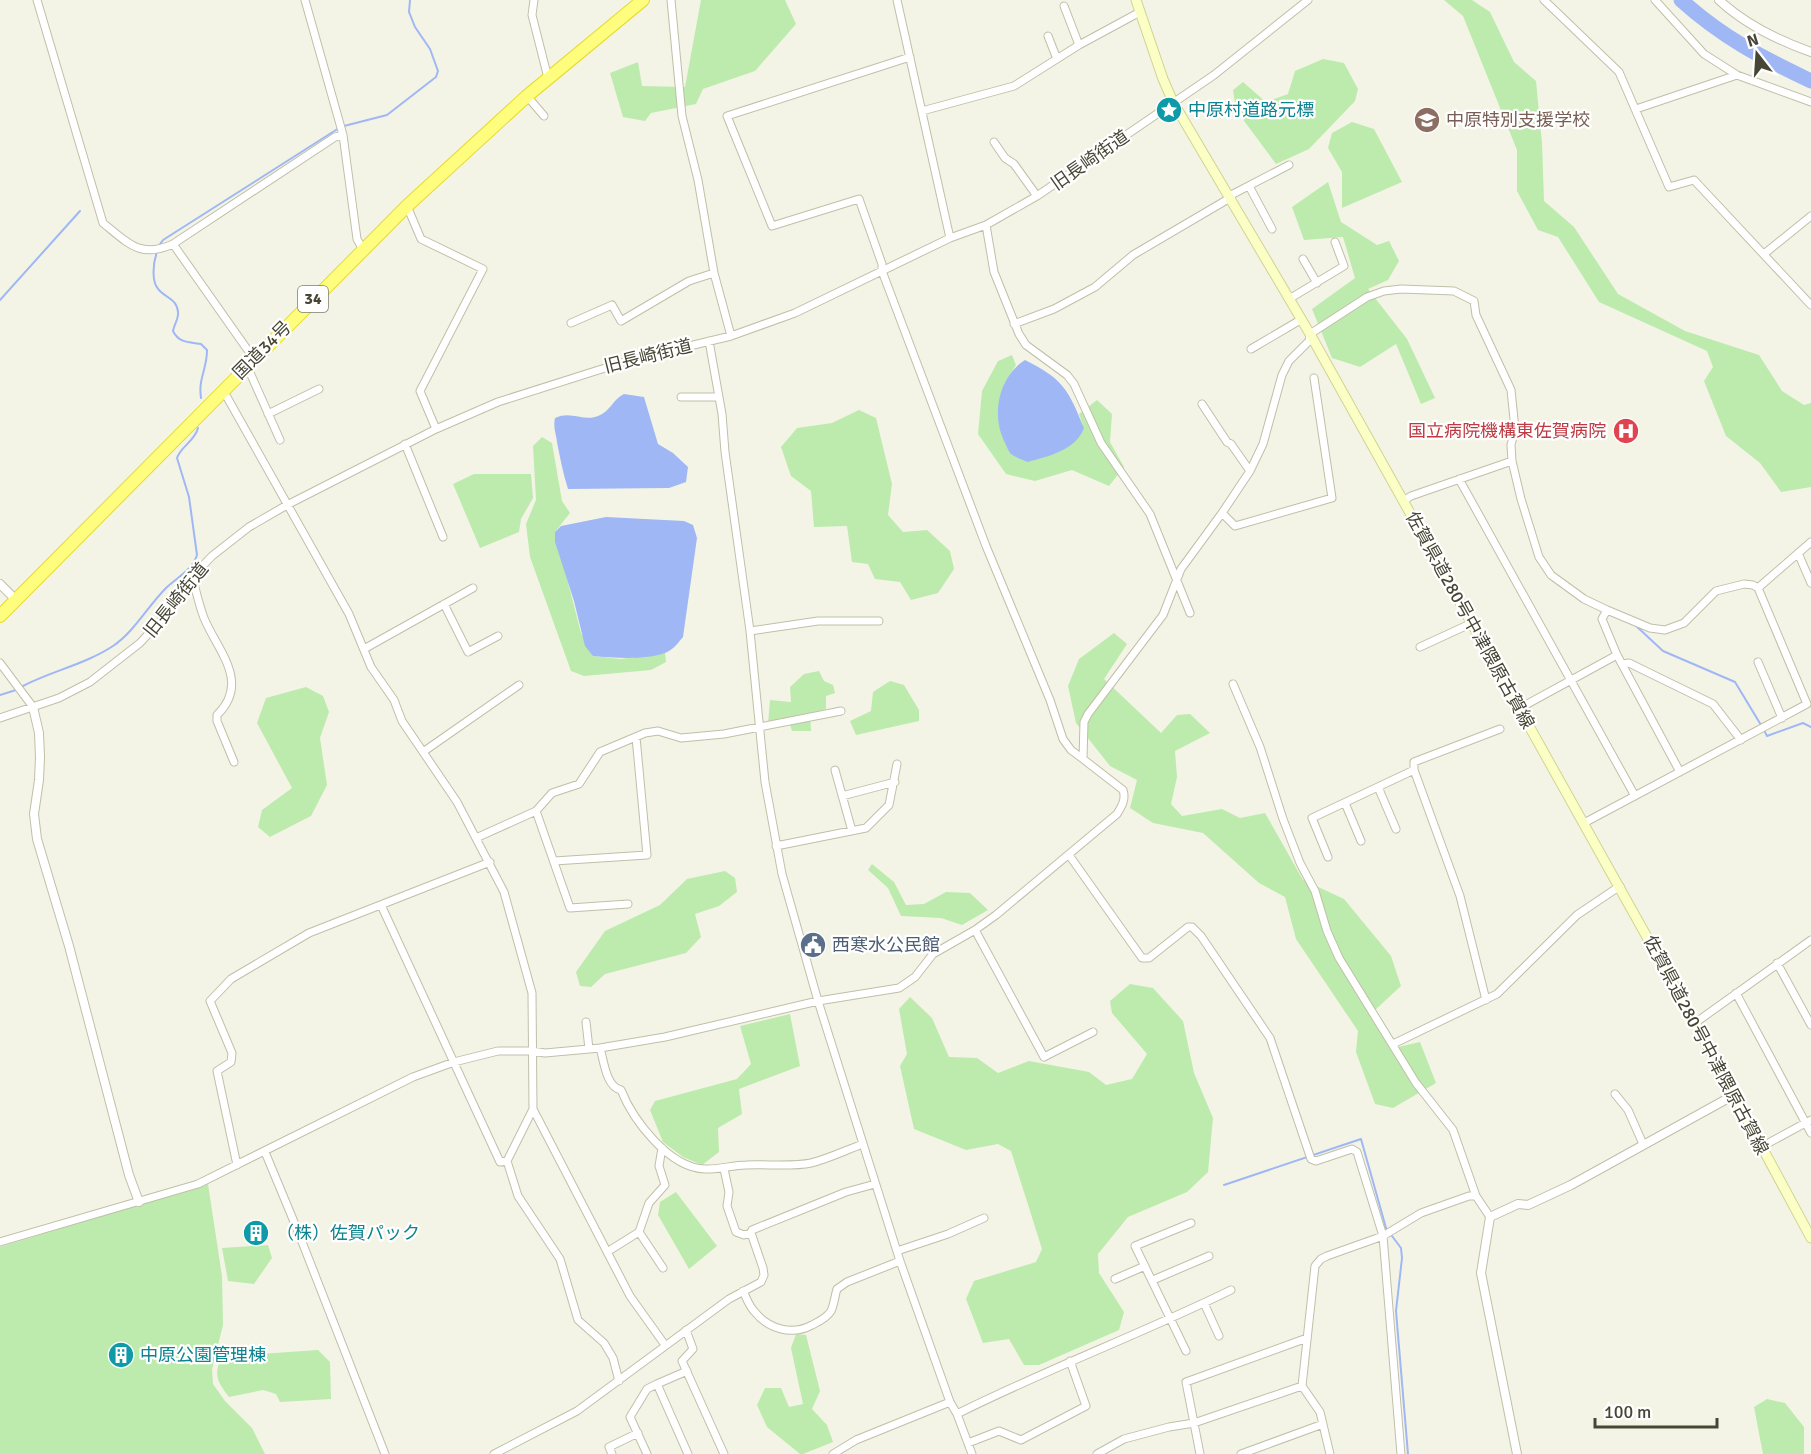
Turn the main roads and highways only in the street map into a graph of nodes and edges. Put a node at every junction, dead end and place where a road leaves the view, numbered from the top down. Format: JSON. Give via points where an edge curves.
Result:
{"nodes":[{"id":1,"x":643,"y":0,"type":"edge"},
{"id":2,"x":1136,"y":0,"type":"edge"},
{"id":3,"x":0,"y":616,"type":"edge"},
{"id":4,"x":1811,"y":1238,"type":"edge"}],
"edges":[{"from":1,"to":3,"type":"highway","name":"国道34号","number":"34","via":[[527,96],[362,249]]},
{"from":2,"to":4,"type":"main road","name":"佐賀県道280号中津隈原古賀線","via":[[1173,102],[1310,334],[1620,886]]}]}
